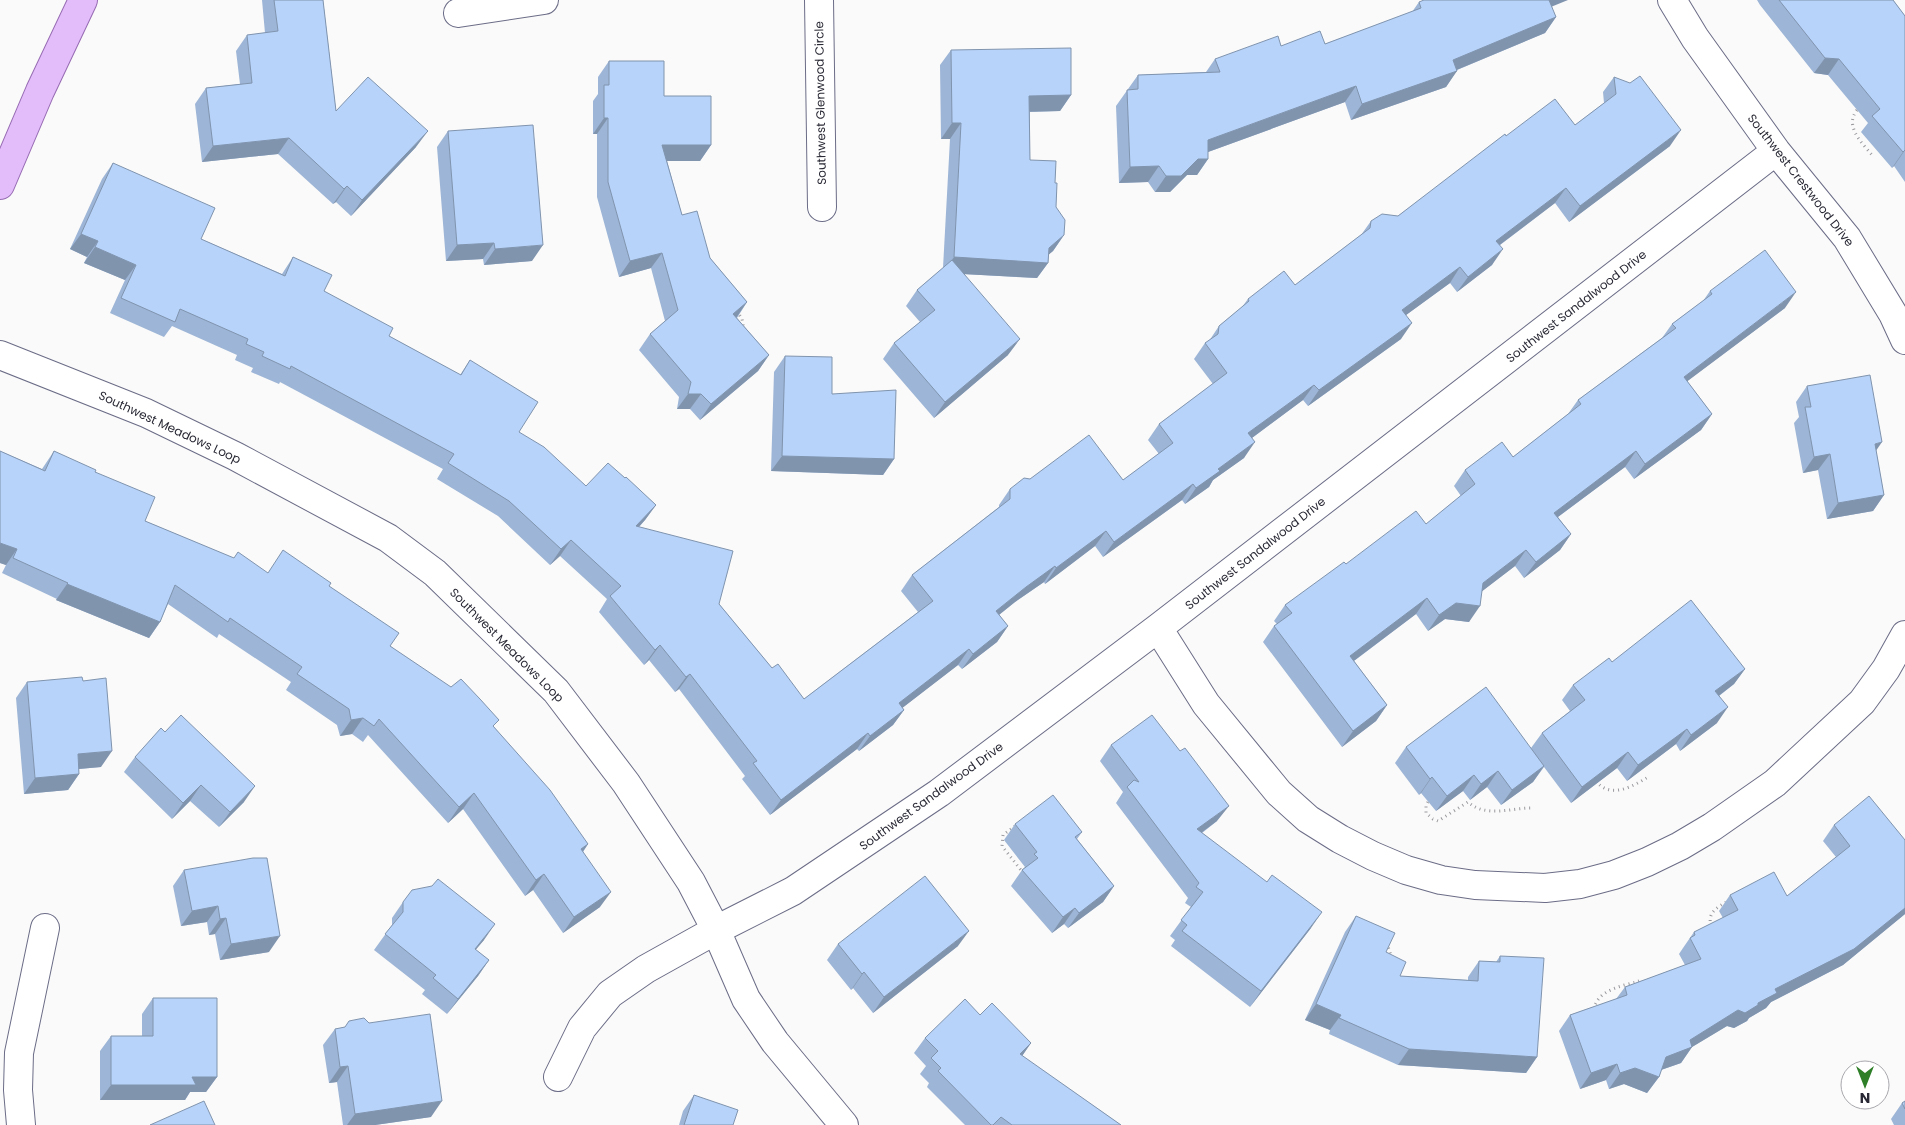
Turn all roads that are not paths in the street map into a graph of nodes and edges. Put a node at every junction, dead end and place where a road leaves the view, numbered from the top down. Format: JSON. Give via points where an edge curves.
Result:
{"nodes":[{"id":1,"x":83,"y":0,"type":"edge"},
{"id":2,"x":544,"y":0,"type":"edge"},
{"id":3,"x":819,"y":0,"type":"edge"},
{"id":4,"x":1672,"y":0,"type":"edge"},
{"id":5,"x":458,"y":13,"type":"dead end"},
{"id":6,"x":1776,"y":152,"type":"junction"},
{"id":7,"x":0,"y":185,"type":"edge"},
{"id":8,"x":822,"y":207,"type":"dead end"},
{"id":9,"x":1905,"y":340,"type":"edge"},
{"id":10,"x":0,"y":355,"type":"edge"},
{"id":11,"x":1158,"y":628,"type":"junction"},
{"id":12,"x":1905,"y":635,"type":"edge"},
{"id":13,"x":45,"y":928,"type":"dead end"},
{"id":14,"x":716,"y":930,"type":"junction"},
{"id":15,"x":558,"y":1077,"type":"dead end"},
{"id":16,"x":21,"y":1125,"type":"edge"},
{"id":17,"x":844,"y":1125,"type":"edge"}],
"edges":[{"from":1,"to":7,"type":"main road"},
{"from":2,"to":5,"type":"street"},
{"from":3,"to":8,"type":"street","name":"Southwest Glenwood Circle"},
{"from":4,"to":6,"type":"street","name":"Southwest Crestwood Drive"},
{"from":6,"to":9,"type":"street","name":"Southwest Crestwood Drive","via":[[1847,238]]},
{"from":6,"to":11,"type":"street","name":"Southwest Sandalwood Drive"},
{"from":10,"to":14,"type":"street","name":"Southwest Meadows Loop","via":[[146,413],[235,456],[388,538],[434,573],[556,691],[626,783],[691,882]]},
{"from":11,"to":12,"type":"street","via":[[1206,704],[1279,793],[1308,819],[1340,839],[1406,870],[1475,886],[1545,888],[1580,884],[1647,862],[1712,827],[1775,783],[1862,702]]},
{"from":11,"to":14,"type":"street","name":"Southwest Sandalwood Drive","via":[[924,804],[793,891]]},
{"from":13,"to":16,"type":"street","via":[[19,1053]]},
{"from":14,"to":15,"type":"street","name":"Southwest Sandalwood Drive","via":[[610,994],[582,1028]]},
{"from":14,"to":17,"type":"street","name":"Southwest Meadows Loop","via":[[746,999],[775,1042]]}]}
